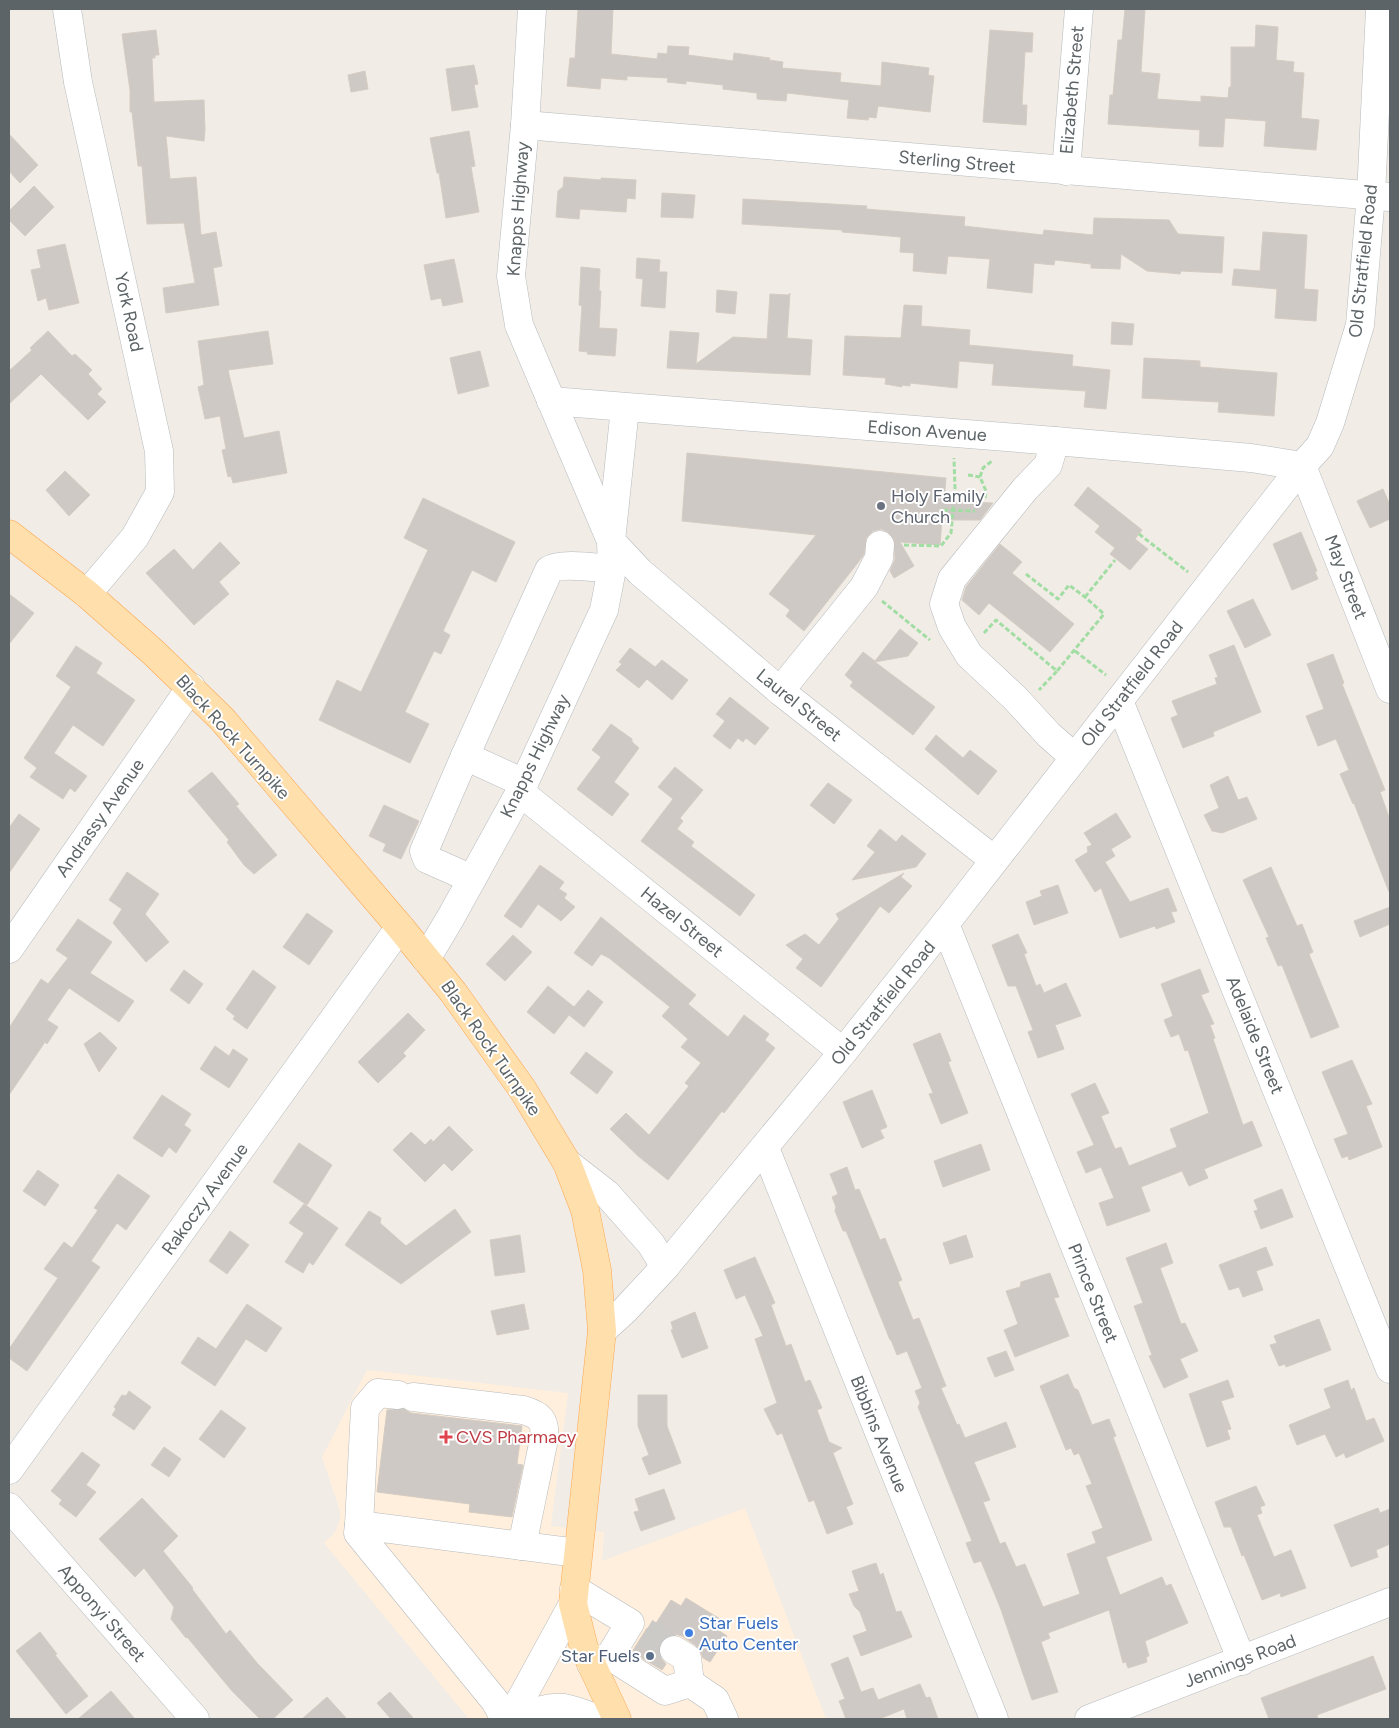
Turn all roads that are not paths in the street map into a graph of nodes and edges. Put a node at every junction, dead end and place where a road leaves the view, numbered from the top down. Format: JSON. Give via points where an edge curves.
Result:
{"nodes":[{"id":1,"x":67,"y":9,"type":"edge"},
{"id":2,"x":532,"y":9,"type":"edge"},
{"id":3,"x":1079,"y":9,"type":"edge"},
{"id":4,"x":1380,"y":9,"type":"edge"},
{"id":5,"x":525,"y":125,"type":"junction"},
{"id":6,"x":1066,"y":171,"type":"junction"},
{"id":7,"x":1381,"y":196,"type":"edge"},
{"id":8,"x":551,"y":401,"type":"junction"},
{"id":9,"x":625,"y":408,"type":"junction"},
{"id":10,"x":1055,"y":441,"type":"junction"},
{"id":11,"x":1302,"y":466,"type":"junction"},
{"id":12,"x":9,"y":534,"type":"edge"},
{"id":13,"x":611,"y":540,"type":"junction"},
{"id":14,"x":880,"y":544,"type":"road end"},
{"id":15,"x":612,"y":569,"type":"junction"},
{"id":16,"x":87,"y":594,"type":"junction"},
{"id":17,"x":190,"y":687,"type":"junction"},
{"id":18,"x":1390,"y":689,"type":"edge"},
{"id":19,"x":780,"y":691,"type":"junction"},
{"id":20,"x":1119,"y":701,"type":"junction"},
{"id":21,"x":465,"y":756,"type":"junction"},
{"id":22,"x":1074,"y":757,"type":"junction"},
{"id":23,"x":522,"y":788,"type":"junction"},
{"id":24,"x":994,"y":860,"type":"junction"},
{"id":25,"x":472,"y":878,"type":"junction"},
{"id":26,"x":946,"y":924,"type":"junction"},
{"id":27,"x":400,"y":927,"type":"junction"},
{"id":28,"x":9,"y":949,"type":"edge"},
{"id":29,"x":426,"y":959,"type":"junction"},
{"id":30,"x":843,"y":1052,"type":"junction"},
{"id":31,"x":765,"y":1148,"type":"junction"},
{"id":32,"x":567,"y":1164,"type":"junction"},
{"id":33,"x":665,"y":1267,"type":"junction"},
{"id":34,"x":602,"y":1331,"type":"junction"},
{"id":35,"x":1390,"y":1369,"type":"edge"},
{"id":36,"x":9,"y":1470,"type":"edge"},
{"id":37,"x":9,"y":1506,"type":"edge"},
{"id":38,"x":359,"y":1526,"type":"junction"},
{"id":39,"x":522,"y":1546,"type":"junction"},
{"id":40,"x":578,"y":1553,"type":"junction"},
{"id":41,"x":573,"y":1596,"type":"junction"},
{"id":42,"x":1390,"y":1602,"type":"edge"},
{"id":43,"x":622,"y":1644,"type":"junction"},
{"id":44,"x":669,"y":1659,"type":"tunnel mouth"},
{"id":45,"x":1242,"y":1661,"type":"junction"},
{"id":46,"x":690,"y":1683,"type":"junction"},
{"id":47,"x":1106,"y":1716,"type":"edge"},
{"id":48,"x":195,"y":1719,"type":"edge"},
{"id":49,"x":505,"y":1719,"type":"edge"},
{"id":50,"x":510,"y":1719,"type":"edge"},
{"id":51,"x":517,"y":1719,"type":"edge"},
{"id":52,"x":599,"y":1719,"type":"edge"},
{"id":53,"x":617,"y":1719,"type":"edge"},
{"id":54,"x":724,"y":1719,"type":"edge"},
{"id":55,"x":994,"y":1719,"type":"edge"}],
"edges":[{"from":1,"to":16,"type":"street","name":"York Road","via":[[78,82],[159,452],[160,492],[134,536]]},
{"from":2,"to":5,"type":"street","name":"Knapps Highway"},
{"from":3,"to":6,"type":"street","name":"Elizabeth Street"},
{"from":4,"to":7,"type":"street","name":"Old Stratfield Road"},
{"from":5,"to":6,"type":"street","name":"Sterling Street"},
{"from":5,"to":8,"type":"street","name":"Knapps Highway","via":[[511,276],[519,325]]},
{"from":6,"to":7,"type":"street","name":"Sterling Street"},
{"from":7,"to":11,"type":"street","name":"Old Stratfield Road","via":[[1360,325],[1330,423],[1320,446]]},
{"from":8,"to":9,"type":"street","name":"Edison Avenue"},
{"from":8,"to":13,"type":"street","name":"Knapps Highway"},
{"from":9,"to":10,"type":"street","name":"Edison Avenue"},
{"from":9,"to":13,"type":"street","name":"Knapps Highway"},
{"from":10,"to":11,"type":"street","name":"Edison Avenue","via":[[1251,458]]},
{"from":10,"to":22,"type":"street","via":[[1048,464],[952,579],[944,604],[952,627],[969,655]]},
{"from":11,"to":18,"type":"street","name":"May Street"},
{"from":11,"to":20,"type":"street","name":"Old Stratfield Road"},
{"from":12,"to":16,"type":"main road","name":"Black Rock Turnpike"},
{"from":13,"to":15,"type":"street","name":"Knapps Highway"},
{"from":13,"to":19,"type":"street","name":"Laurel Street","via":[[640,572]]},
{"from":14,"to":19,"type":"street","via":[[879,558],[864,587]]},
{"from":15,"to":21,"type":"street","via":[[562,567],[549,570]]},
{"from":15,"to":23,"type":"street","name":"Knapps Highway","via":[[604,610]]},
{"from":16,"to":17,"type":"main road","name":"Black Rock Turnpike"},
{"from":17,"to":27,"type":"main road","name":"Black Rock Turnpike","via":[[222,719]]},
{"from":17,"to":28,"type":"street","name":"Andrassy Avenue"},
{"from":19,"to":24,"type":"street","name":"Laurel Street"},
{"from":20,"to":22,"type":"street","name":"Old Stratfield Road"},
{"from":20,"to":35,"type":"street","name":"Adelaide Street"},
{"from":21,"to":23,"type":"street","name":"Hazel Street"},
{"from":21,"to":25,"type":"street","via":[[424,850],[427,858]]},
{"from":22,"to":24,"type":"street","name":"Old Stratfield Road"},
{"from":23,"to":25,"type":"street","name":"Knapps Highway"},
{"from":23,"to":30,"type":"street","name":"Hazel Street"},
{"from":24,"to":26,"type":"street","name":"Old Stratfield Road"},
{"from":25,"to":29,"type":"street","name":"Knapps Highway"},
{"from":26,"to":30,"type":"street","name":"Old Stratfield Road"},
{"from":26,"to":45,"type":"street","name":"Prince Street"},
{"from":27,"to":29,"type":"main road","name":"Black Rock Turnpike"},
{"from":27,"to":36,"type":"street","name":"Rakoczy Avenue"},
{"from":29,"to":32,"type":"main road","name":"Black Rock Turnpike","via":[[523,1090]]},
{"from":30,"to":31,"type":"street","name":"Old Stratfield Road"},
{"from":31,"to":33,"type":"street","name":"Old Stratfield Road"},
{"from":31,"to":55,"type":"street","name":"Bibbins Avenue"},
{"from":32,"to":33,"type":"street","via":[[607,1194],[651,1244]]},
{"from":32,"to":34,"type":"main road","name":"Black Rock Turnpike","via":[[585,1210],[597,1270]]},
{"from":33,"to":34,"type":"street","name":"Old Stratfield Road"},
{"from":34,"to":40,"type":"main road","name":"Black Rock Turnpike"},
{"from":37,"to":48,"type":"street","name":"Apponyi Street"},
{"from":38,"to":39,"type":"street"},
{"from":38,"to":39,"type":"street","via":[[365,1408],[378,1393],[523,1410],[538,1416],[545,1430]]},
{"from":38,"to":49,"type":"street","via":[[358,1533],[495,1701]]},
{"from":39,"to":40,"type":"street"},
{"from":40,"to":41,"type":"main road","name":"Black Rock Turnpike"},
{"from":41,"to":43,"type":"street"},
{"from":41,"to":43,"type":"main road","name":"Black Rock Turnpike","via":[[584,1648]]},
{"from":41,"to":50,"type":"street"},
{"from":42,"to":45,"type":"street","name":"Jennings Road"},
{"from":43,"to":46,"type":"street","via":[[665,1691]]},
{"from":43,"to":53,"type":"main road","name":"Black Rock Turnpike"},
{"from":44,"to":46,"type":"street","via":[[686,1658]]},
{"from":45,"to":47,"type":"street","name":"Jennings Road"},
{"from":46,"to":54,"type":"street","via":[[715,1700]]},
{"from":51,"to":52,"type":"street","via":[[564,1708]]}]}
